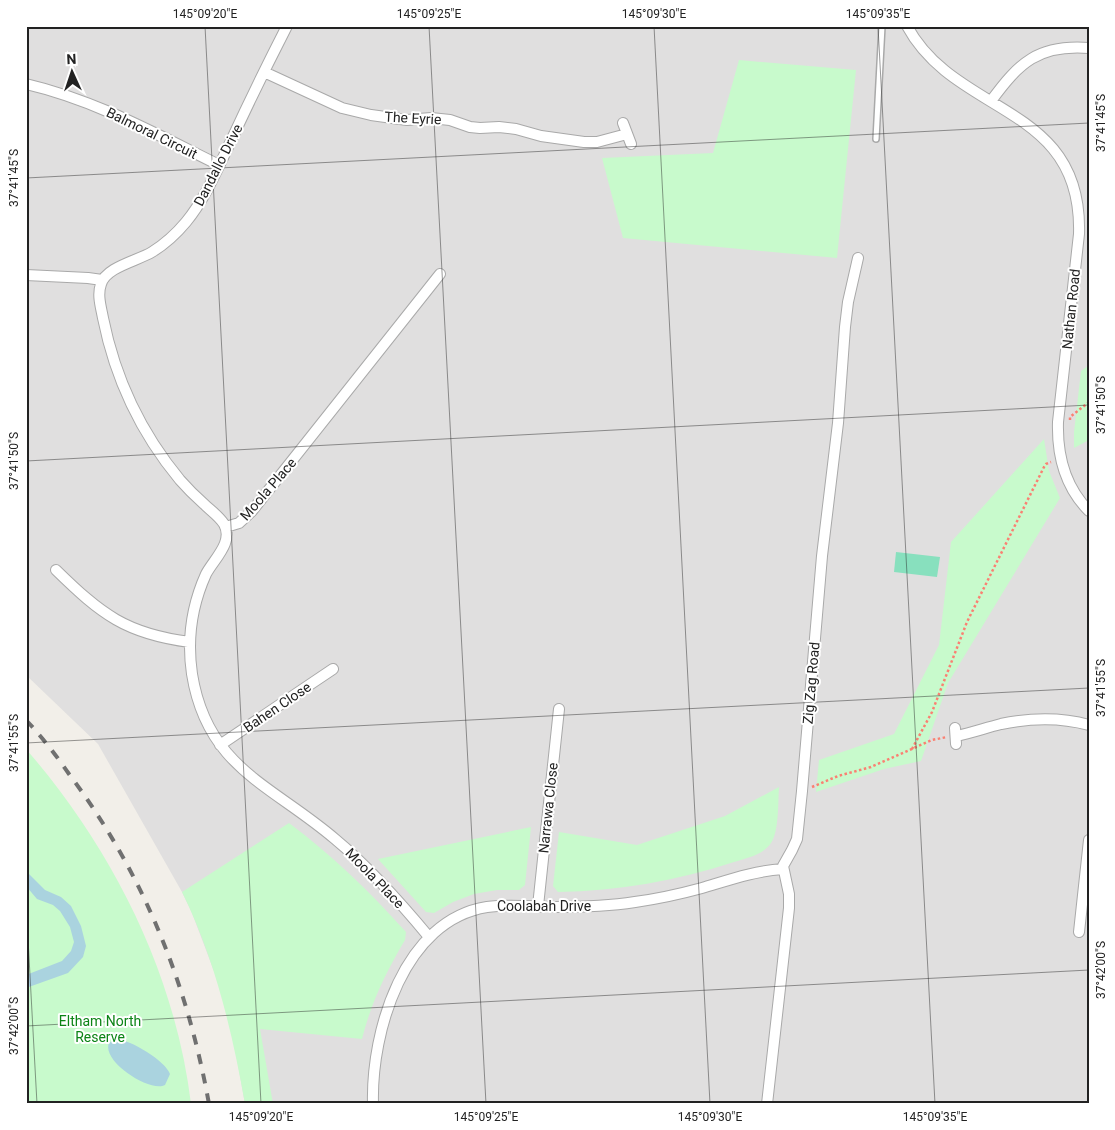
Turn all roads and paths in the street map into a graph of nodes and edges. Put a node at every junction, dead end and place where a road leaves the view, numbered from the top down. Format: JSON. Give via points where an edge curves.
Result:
{"nodes":[{"id":1,"x":287,"y":26,"type":"edge"},
{"id":2,"x":882,"y":26,"type":"edge"},
{"id":3,"x":907,"y":26,"type":"edge"},
{"id":4,"x":1089,"y":48,"type":"edge"},
{"id":5,"x":264,"y":72,"type":"junction"},
{"id":6,"x":26,"y":84,"type":"edge"},
{"id":7,"x":991,"y":101,"type":"junction"},
{"id":8,"x":623,"y":123,"type":"dead end"},
{"id":9,"x":627,"y":134,"type":"junction"},
{"id":10,"x":876,"y":139,"type":"dead end"},
{"id":11,"x":631,"y":144,"type":"dead end"},
{"id":12,"x":219,"y":165,"type":"junction"},
{"id":13,"x":858,"y":258,"type":"dead end"},
{"id":14,"x":440,"y":274,"type":"dead end"},
{"id":15,"x":26,"y":275,"type":"edge"},
{"id":16,"x":102,"y":280,"type":"junction"},
{"id":17,"x":1089,"y":402,"type":"edge"},
{"id":18,"x":1070,"y":424,"type":"dead end"},
{"id":19,"x":1061,"y":460,"type":"junction"},
{"id":20,"x":1089,"y":511,"type":"edge"},
{"id":21,"x":226,"y":527,"type":"junction"},
{"id":22,"x":56,"y":570,"type":"dead end"},
{"id":23,"x":190,"y":642,"type":"junction"},
{"id":24,"x":333,"y":669,"type":"dead end"},
{"id":25,"x":559,"y":709,"type":"dead end"},
{"id":26,"x":1089,"y":724,"type":"edge"},
{"id":27,"x":956,"y":736,"type":"joint"},
{"id":28,"x":220,"y":745,"type":"junction"},
{"id":29,"x":912,"y":749,"type":"junction"},
{"id":30,"x":802,"y":791,"type":"junction"},
{"id":31,"x":1089,"y":840,"type":"edge"},
{"id":32,"x":783,"y":869,"type":"junction"},
{"id":33,"x":538,"y":906,"type":"junction"},
{"id":34,"x":1079,"y":932,"type":"dead end"},
{"id":35,"x":429,"y":936,"type":"junction"},
{"id":36,"x":373,"y":1104,"type":"edge"},
{"id":37,"x":767,"y":1104,"type":"edge"}],
"edges":[{"from":1,"to":5,"type":"street","name":"Dandallo Drive"},
{"from":2,"to":10,"type":"lane"},
{"from":3,"to":7,"type":"street","name":"Nathan Road","via":[[938,66]]},
{"from":4,"to":7,"type":"street","via":[[1053,50],[1032,58],[1015,71]]},
{"from":5,"to":9,"type":"street","name":"The Eyrie","via":[[342,108],[370,116],[445,119],[470,127],[516,129],[584,142],[604,141]]},
{"from":5,"to":12,"type":"street","name":"Dandallo Drive"},
{"from":6,"to":12,"type":"street","name":"Balmoral Circuit","via":[[112,113]]},
{"from":7,"to":19,"type":"street","name":"Nathan Road","via":[[1024,121],[1054,148],[1067,169],[1078,201],[1077,252],[1058,422]]},
{"from":8,"to":9,"type":"street"},
{"from":9,"to":11,"type":"street"},
{"from":12,"to":16,"type":"street","name":"Dandallo Drive","via":[[198,205],[178,230],[154,250],[111,271]]},
{"from":13,"to":30,"type":"street","name":"Zig Zag Road","via":[[845,327]]},
{"from":14,"to":21,"type":"street","name":"Moola Place","via":[[252,511]]},
{"from":15,"to":16,"type":"street"},
{"from":16,"to":21,"type":"street","via":[[100,295],[108,341],[131,405],[173,471]]},
{"from":17,"to":18,"type":"path","via":[[1070,417]]},
{"from":19,"to":20,"type":"street","name":"Nathan Road","via":[[1072,490]]},
{"from":19,"to":29,"type":"path","via":[[1044,467],[967,622],[932,712]]},
{"from":21,"to":23,"type":"street","name":"Moola Place","via":[[225,544],[197,599]]},
{"from":22,"to":23,"type":"street","via":[[93,605],[122,624],[156,637]]},
{"from":23,"to":28,"type":"street","name":"Moola Place","via":[[197,695]]},
{"from":24,"to":28,"type":"street","name":"Bahen Close"},
{"from":25,"to":33,"type":"street","name":"Narrawa Close"},
{"from":26,"to":27,"type":"street","via":[[1056,719],[1033,720]]},
{"from":27,"to":29,"type":"path","via":[[932,740]]},
{"from":28,"to":35,"type":"street","name":"Moola Place","via":[[248,775],[343,846],[384,885]]},
{"from":29,"to":30,"type":"path"},
{"from":30,"to":32,"type":"street","name":"Zig Zag Road","via":[[796,839]]},
{"from":31,"to":34,"type":"street"},
{"from":32,"to":33,"type":"street","name":"Coolabah Drive","via":[[758,872],[641,901],[586,907]]},
{"from":32,"to":37,"type":"street","via":[[789,908]]},
{"from":33,"to":35,"type":"street","name":"Coolabah Drive","via":[[507,905],[476,910],[446,922]]},
{"from":35,"to":36,"type":"street","name":"Coolabah Drive","via":[[403,976],[385,1020],[375,1061]]}]}
